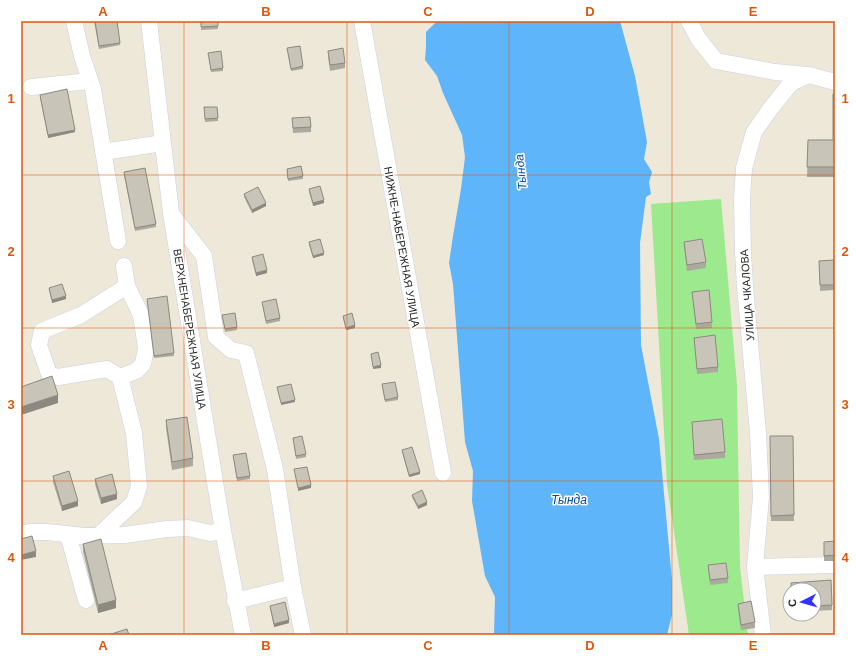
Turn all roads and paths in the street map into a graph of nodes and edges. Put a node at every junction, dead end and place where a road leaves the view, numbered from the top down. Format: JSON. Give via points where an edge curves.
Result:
{"nodes":[{"id":1,"x":74,"y":21,"type":"edge"},
{"id":2,"x":149,"y":21,"type":"edge"},
{"id":3,"x":362,"y":21,"type":"edge"},
{"id":4,"x":689,"y":21,"type":"edge"},
{"id":5,"x":809,"y":75,"type":"junction"},
{"id":6,"x":90,"y":81,"type":"junction"},
{"id":7,"x":835,"y":82,"type":"edge"},
{"id":8,"x":31,"y":87,"type":"dead end"},
{"id":9,"x":163,"y":144,"type":"junction"},
{"id":10,"x":103,"y":152,"type":"junction"},
{"id":11,"x":171,"y":213,"type":"junction"},
{"id":12,"x":118,"y":241,"type":"dead end"},
{"id":13,"x":124,"y":266,"type":"dead end"},
{"id":14,"x":127,"y":286,"type":"junction"},
{"id":15,"x":120,"y":377,"type":"junction"},
{"id":16,"x":443,"y":473,"type":"dead end"},
{"id":17,"x":223,"y":531,"type":"junction"},
{"id":18,"x":21,"y":534,"type":"edge"},
{"id":19,"x":68,"y":534,"type":"junction"},
{"id":20,"x":98,"y":536,"type":"junction"},
{"id":21,"x":835,"y":565,"type":"edge"},
{"id":22,"x":755,"y":567,"type":"junction"},
{"id":23,"x":293,"y":587,"type":"junction"},
{"id":24,"x":86,"y":600,"type":"dead end"},
{"id":25,"x":236,"y":601,"type":"junction"},
{"id":26,"x":243,"y":635,"type":"edge"},
{"id":27,"x":303,"y":635,"type":"edge"},
{"id":28,"x":763,"y":635,"type":"edge"}],
"edges":[{"from":1,"to":6,"type":"street"},
{"from":2,"to":9,"type":"street","name":"ВЕРХНЕНАБЕРЕЖНАЯ УЛИЦА"},
{"from":3,"to":16,"type":"street","name":"НИЖНЕ-НАБЕРЕЖНАЯ УЛИЦА"},
{"from":4,"to":5,"type":"street","via":[[716,62]]},
{"from":5,"to":7,"type":"street"},
{"from":5,"to":22,"type":"street","name":"УЛИЦА ЧКАЛОВА","via":[[791,83],[754,132],[744,168],[744,266],[761,497]]},
{"from":6,"to":8,"type":"street"},
{"from":6,"to":10,"type":"street"},
{"from":9,"to":10,"type":"street"},
{"from":9,"to":11,"type":"street","name":"ВЕРХНЕНАБЕРЕЖНАЯ УЛИЦА"},
{"from":10,"to":12,"type":"street"},
{"from":11,"to":17,"type":"street","name":"ВЕРХНЕНАБЕРЕЖНАЯ УЛИЦА"},
{"from":11,"to":23,"type":"street","via":[[204,256],[216,337],[231,350],[246,353],[275,469]]},
{"from":13,"to":14,"type":"street"},
{"from":14,"to":15,"type":"street","via":[[141,315],[146,348],[143,364],[136,372]]},
{"from":14,"to":15,"type":"street","via":[[81,315],[42,331],[39,345],[49,374],[58,376],[107,369]]},
{"from":15,"to":20,"type":"street","via":[[134,433],[139,486],[134,502]]},
{"from":17,"to":20,"type":"street","via":[[210,533],[188,528],[124,536]]},
{"from":17,"to":25,"type":"street","name":"ВЕРХНЕНАБЕРЕЖНАЯ УЛИЦА"},
{"from":18,"to":19,"type":"street"},
{"from":19,"to":20,"type":"street"},
{"from":19,"to":24,"type":"street"},
{"from":21,"to":22,"type":"street"},
{"from":22,"to":28,"type":"street","name":"УЛИЦА ЧКАЛОВА"},
{"from":23,"to":25,"type":"street"},
{"from":23,"to":27,"type":"street"},
{"from":25,"to":26,"type":"street","name":"ВЕРХНЕНАБЕРЕЖНАЯ УЛИЦА"}]}
